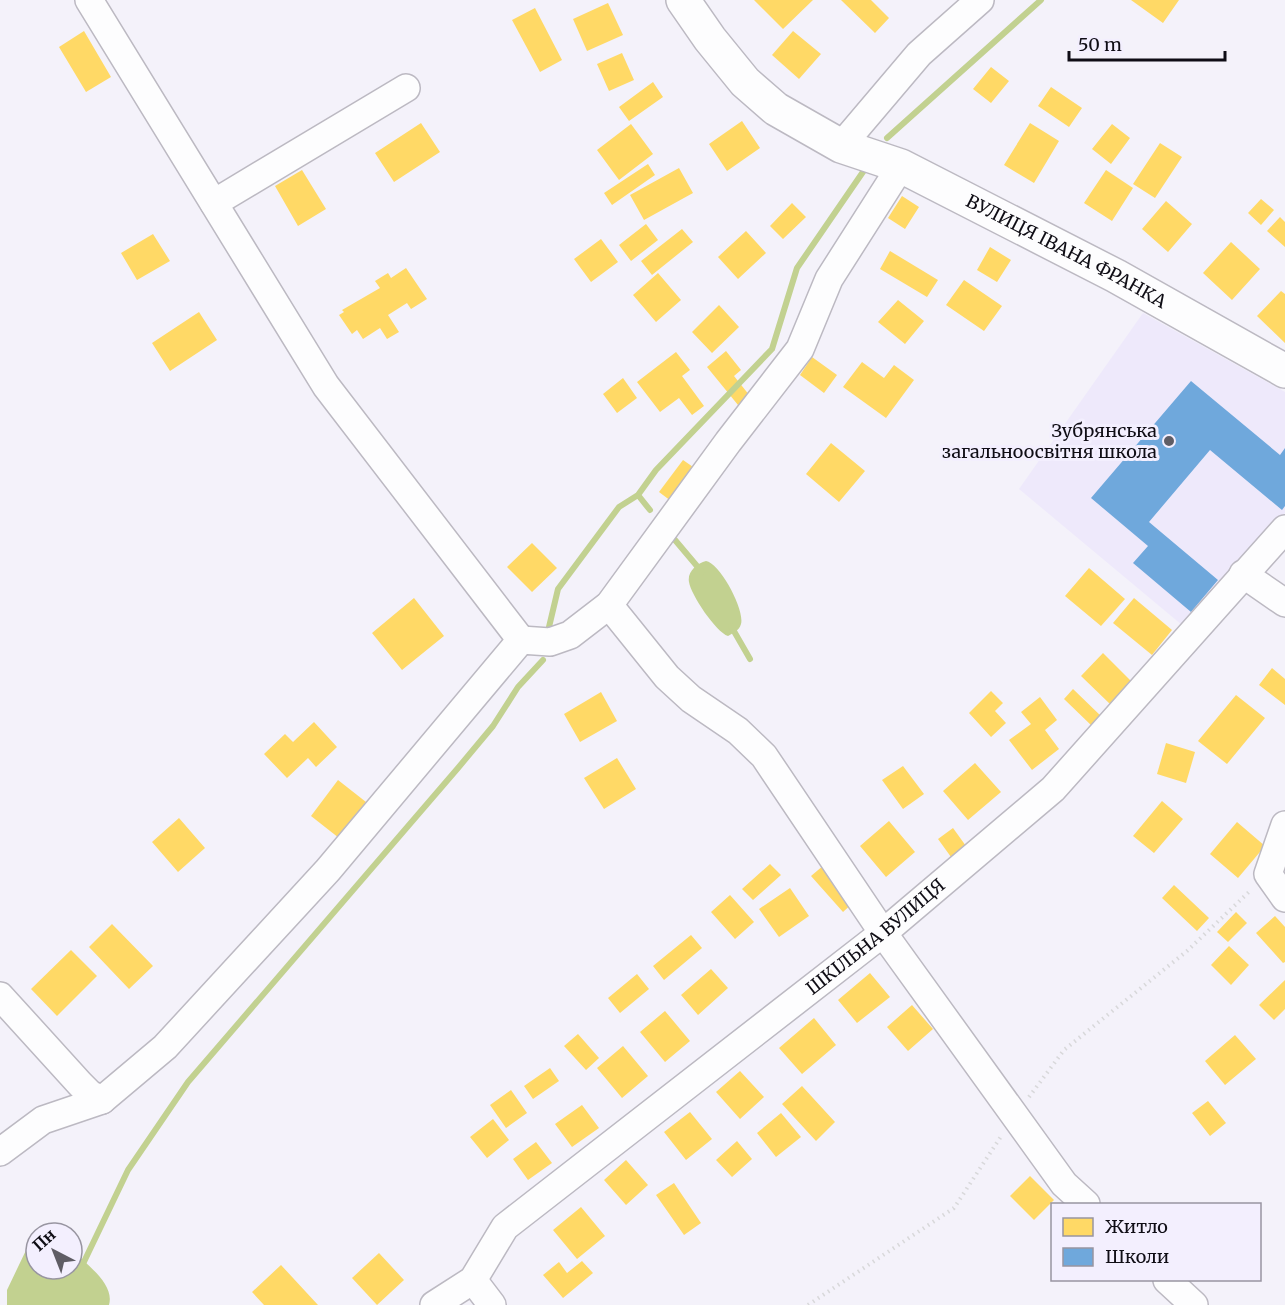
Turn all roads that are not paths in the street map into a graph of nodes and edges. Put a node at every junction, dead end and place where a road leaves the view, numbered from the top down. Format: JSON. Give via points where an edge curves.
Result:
{"nodes":[{"id":1,"x":89,"y":0,"type":"edge"},
{"id":2,"x":683,"y":0,"type":"edge"},
{"id":3,"x":980,"y":0,"type":"edge"},
{"id":4,"x":406,"y":88,"type":"dead end"},
{"id":5,"x":841,"y":146,"type":"junction"},
{"id":6,"x":901,"y":166,"type":"junction"},
{"id":7,"x":214,"y":203,"type":"junction"},
{"id":8,"x":1285,"y":371,"type":"edge"},
{"id":9,"x":1285,"y":530,"type":"edge"},
{"id":10,"x":1243,"y":574,"type":"junction"},
{"id":11,"x":1285,"y":603,"type":"edge"},
{"id":12,"x":609,"y":605,"type":"junction"},
{"id":13,"x":521,"y":640,"type":"junction"},
{"id":14,"x":1285,"y":825,"type":"edge"},
{"id":15,"x":1285,"y":898,"type":"edge"},
{"id":16,"x":883,"y":933,"type":"junction"},
{"id":17,"x":0,"y":996,"type":"edge"},
{"id":18,"x":102,"y":1100,"type":"junction"},
{"id":19,"x":0,"y":1152,"type":"edge"},
{"id":20,"x":1085,"y":1203,"type":"edge"},
{"id":21,"x":473,"y":1280,"type":"junction"},
{"id":22,"x":1168,"y":1281,"type":"edge"},
{"id":23,"x":434,"y":1305,"type":"edge"},
{"id":24,"x":492,"y":1305,"type":"edge"},
{"id":25,"x":1194,"y":1305,"type":"edge"}],
"edges":[{"from":1,"to":7,"type":"street"},
{"from":2,"to":5,"type":"main road","name":"ВУЛИЦЯ ІВАНА ФРАНКА","via":[[745,82],[776,109]]},
{"from":3,"to":5,"type":"street","via":[[919,54]]},
{"from":4,"to":7,"type":"street"},
{"from":5,"to":6,"type":"main road","name":"ВУЛИЦЯ ІВАНА ФРАНКА"},
{"from":6,"to":8,"type":"main road","name":"ВУЛИЦЯ ІВАНА ФРАНКА","via":[[1164,302]]},
{"from":6,"to":12,"type":"street","via":[[829,279],[800,349]]},
{"from":7,"to":13,"type":"street","via":[[326,386]]},
{"from":9,"to":10,"type":"street","name":"ШКІЛЬНА ВУЛИЦЯ"},
{"from":10,"to":11,"type":"street"},
{"from":10,"to":16,"type":"street","name":"ШКІЛЬНА ВУЛИЦЯ","via":[[1053,789]]},
{"from":12,"to":13,"type":"street","via":[[570,635],[550,642]]},
{"from":12,"to":16,"type":"street","via":[[667,677],[764,756]]},
{"from":13,"to":18,"type":"street","via":[[328,870],[165,1047]]},
{"from":14,"to":15,"type":"street","via":[[1268,874]]},
{"from":16,"to":20,"type":"street","via":[[1064,1184]]},
{"from":16,"to":21,"type":"street","name":"ШКІЛЬНА ВУЛИЦЯ","via":[[505,1227]]},
{"from":17,"to":18,"type":"street","via":[[80,1084]]},
{"from":18,"to":19,"type":"street","via":[[43,1120]]},
{"from":21,"to":23,"type":"street","name":"ШКІЛЬНА ВУЛИЦЯ"},
{"from":21,"to":24,"type":"street"},
{"from":22,"to":25,"type":"street"}]}
